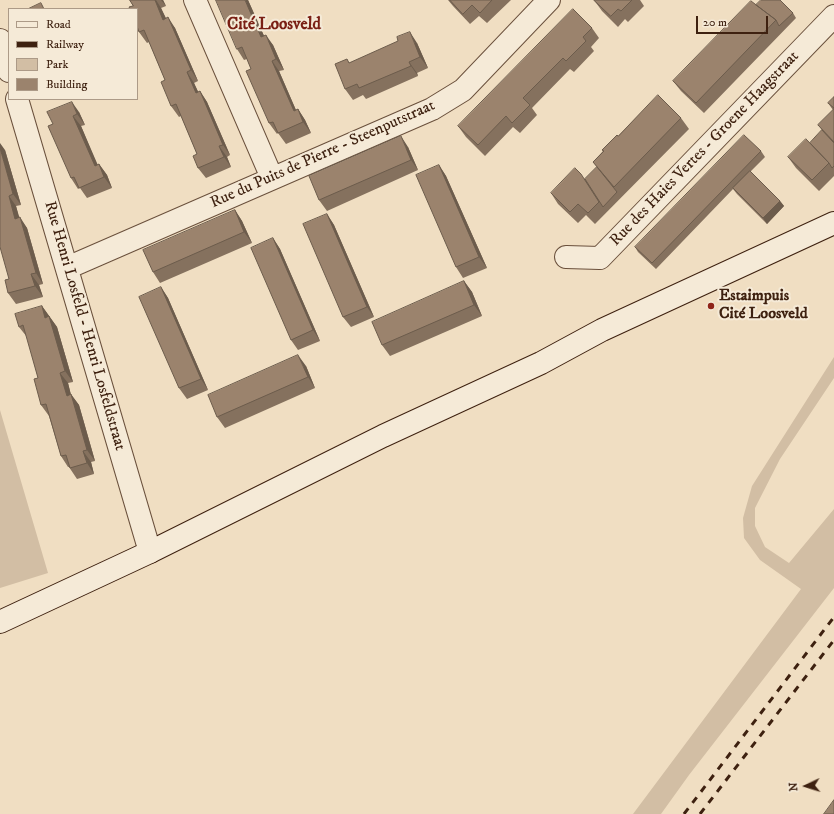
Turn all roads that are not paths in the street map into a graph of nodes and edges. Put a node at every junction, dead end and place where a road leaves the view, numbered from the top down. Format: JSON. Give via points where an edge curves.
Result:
{"nodes":[{"id":1,"x":195,"y":0,"type":"edge"},
{"id":2,"x":550,"y":0,"type":"edge"},
{"id":3,"x":834,"y":16,"type":"edge"},
{"id":4,"x":0,"y":40,"type":"edge"},
{"id":5,"x":8,"y":68,"type":"edge"},
{"id":6,"x":17,"y":100,"type":"edge"},
{"id":7,"x":272,"y":178,"type":"junction"},
{"id":8,"x":834,"y":222,"type":"edge"},
{"id":9,"x":566,"y":257,"type":"dead end"},
{"id":10,"x":67,"y":268,"type":"junction"},
{"id":11,"x":150,"y":552,"type":"junction"},
{"id":12,"x":0,"y":622,"type":"edge"}],
"edges":[{"from":1,"to":7,"type":"street"},
{"from":2,"to":7,"type":"street","name":"Rue du Puits de Pierre - Steenputstraat","via":[[463,90],[432,109]]},
{"from":3,"to":9,"type":"street","name":"Rue des Haies Vertes - Groene Haagstraat","via":[[600,258]]},
{"from":4,"to":5,"type":"street"},
{"from":6,"to":10,"type":"street","name":"Rue Henri Losfeld - Henri Losfeldstraat"},
{"from":7,"to":10,"type":"street","name":"Rue du Puits de Pierre - Steenputstraat"},
{"from":8,"to":11,"type":"street","via":[[602,330],[541,363],[383,436]]},
{"from":10,"to":11,"type":"street","name":"Rue Henri Losfeld - Henri Losfeldstraat"},
{"from":11,"to":12,"type":"street"}]}
